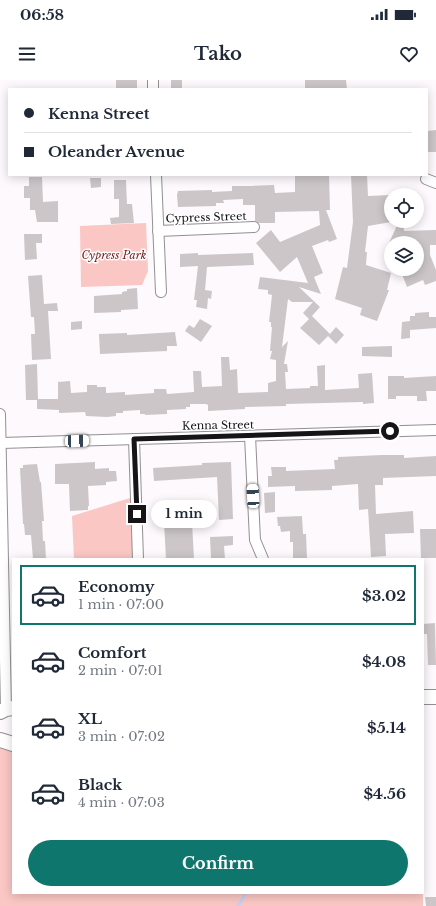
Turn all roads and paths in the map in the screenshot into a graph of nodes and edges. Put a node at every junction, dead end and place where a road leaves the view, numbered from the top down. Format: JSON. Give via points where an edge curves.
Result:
{"nodes":[{"id":1,"x":156,"y":176,"type":"edge"},
{"id":2,"x":426,"y":179,"type":"dead end"},
{"id":3,"x":436,"y":183,"type":"edge"},
{"id":4,"x":254,"y":227,"type":"dead end"},
{"id":5,"x":158,"y":231,"type":"junction"},
{"id":6,"x":161,"y":292,"type":"dead end"},
{"id":7,"x":0,"y":414,"type":"edge"},
{"id":8,"x":0,"y":420,"type":"edge"},
{"id":9,"x":436,"y":430,"type":"edge"},
{"id":10,"x":250,"y":436,"type":"junction"},
{"id":11,"x":134,"y":439,"type":"junction"},
{"id":12,"x":1,"y":443,"type":"junction"},
{"id":13,"x":138,"y":558,"type":"edge"},
{"id":14,"x":263,"y":558,"type":"edge"},
{"id":15,"x":2,"y":572,"type":"edge"},
{"id":16,"x":424,"y":697,"type":"edge"},
{"id":17,"x":436,"y":697,"type":"edge"},
{"id":18,"x":6,"y":710,"type":"edge"},
{"id":19,"x":0,"y":740,"type":"edge"},
{"id":20,"x":12,"y":744,"type":"edge"}],
"edges":[{"from":1,"to":5,"type":"street","name":"Cypress Street"},
{"from":2,"to":3,"type":"street"},
{"from":4,"to":5,"type":"street","name":"Cypress Street"},
{"from":5,"to":6,"type":"street","name":"Cypress Street"},
{"from":7,"to":8,"type":"street"},
{"from":8,"to":12,"type":"street"},
{"from":9,"to":10,"type":"street","name":"Kenna Street"},
{"from":10,"to":11,"type":"street","name":"Kenna Street"},
{"from":10,"to":14,"type":"street","via":[[255,540]]},
{"from":11,"to":12,"type":"street","name":"Kenna Street"},
{"from":11,"to":13,"type":"street"},
{"from":12,"to":15,"type":"street"},
{"from":15,"to":18,"type":"street"},
{"from":16,"to":17,"type":"street"},
{"from":19,"to":20,"type":"street"}]}
